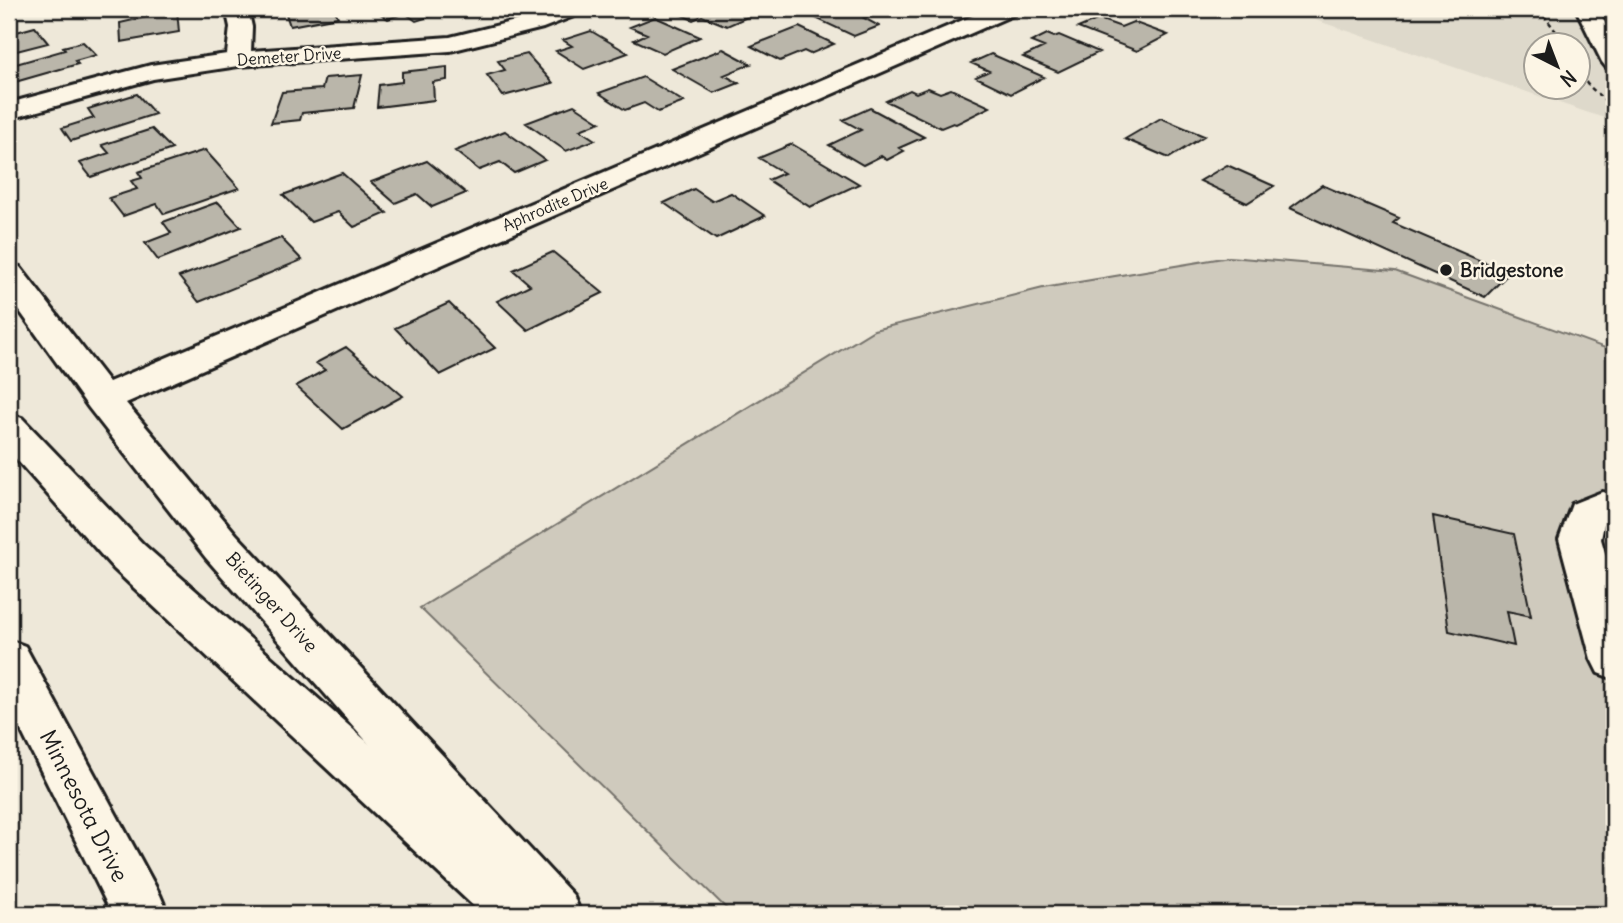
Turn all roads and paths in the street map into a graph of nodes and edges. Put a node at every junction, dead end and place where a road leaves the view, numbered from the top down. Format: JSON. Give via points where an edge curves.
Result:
{"nodes":[{"id":1,"x":237,"y":9,"type":"edge"},
{"id":2,"x":571,"y":9,"type":"edge"},
{"id":3,"x":1007,"y":9,"type":"edge"},
{"id":4,"x":1539,"y":9,"type":"edge"},
{"id":5,"x":1587,"y":9,"type":"edge"},
{"id":6,"x":1556,"y":32,"type":"edge"},
{"id":7,"x":238,"y":59,"type":"junction"},
{"id":8,"x":1614,"y":62,"type":"edge"},
{"id":9,"x":1592,"y":89,"type":"edge"},
{"id":10,"x":9,"y":111,"type":"edge"},
{"id":11,"x":1614,"y":122,"type":"edge"},
{"id":12,"x":9,"y":274,"type":"edge"},
{"id":13,"x":102,"y":399,"type":"junction"},
{"id":14,"x":9,"y":427,"type":"edge"},
{"id":15,"x":1614,"y":509,"type":"edge"},
{"id":16,"x":1614,"y":659,"type":"edge"},
{"id":17,"x":9,"y":660,"type":"edge"},
{"id":18,"x":141,"y":914,"type":"edge"},
{"id":19,"x":522,"y":914,"type":"edge"},
{"id":20,"x":554,"y":914,"type":"edge"}],
"edges":[{"from":1,"to":7,"type":"main road","via":[[241,27]]},
{"from":2,"to":7,"type":"main road","name":"Demeter Drive","via":[[450,44]]},
{"from":3,"to":13,"type":"main road","name":"Aphrodite Drive"},
{"from":4,"to":6,"type":"path"},
{"from":5,"to":8,"type":"main road"},
{"from":7,"to":10,"type":"main road","name":"Demeter Drive","via":[[151,72]]},
{"from":9,"to":11,"type":"path","via":[[1604,100]]},
{"from":12,"to":13,"type":"main road","name":"Bietinger Drive"},
{"from":13,"to":20,"type":"main road","name":"Bietinger Drive","via":[[221,546]]},
{"from":14,"to":19,"type":"main road","via":[[129,557]]},
{"from":15,"to":16,"type":"main road","via":[[1602,507],[1586,515],[1580,539]]},
{"from":17,"to":18,"type":"main road","name":"Minnesota Drive"}]}
